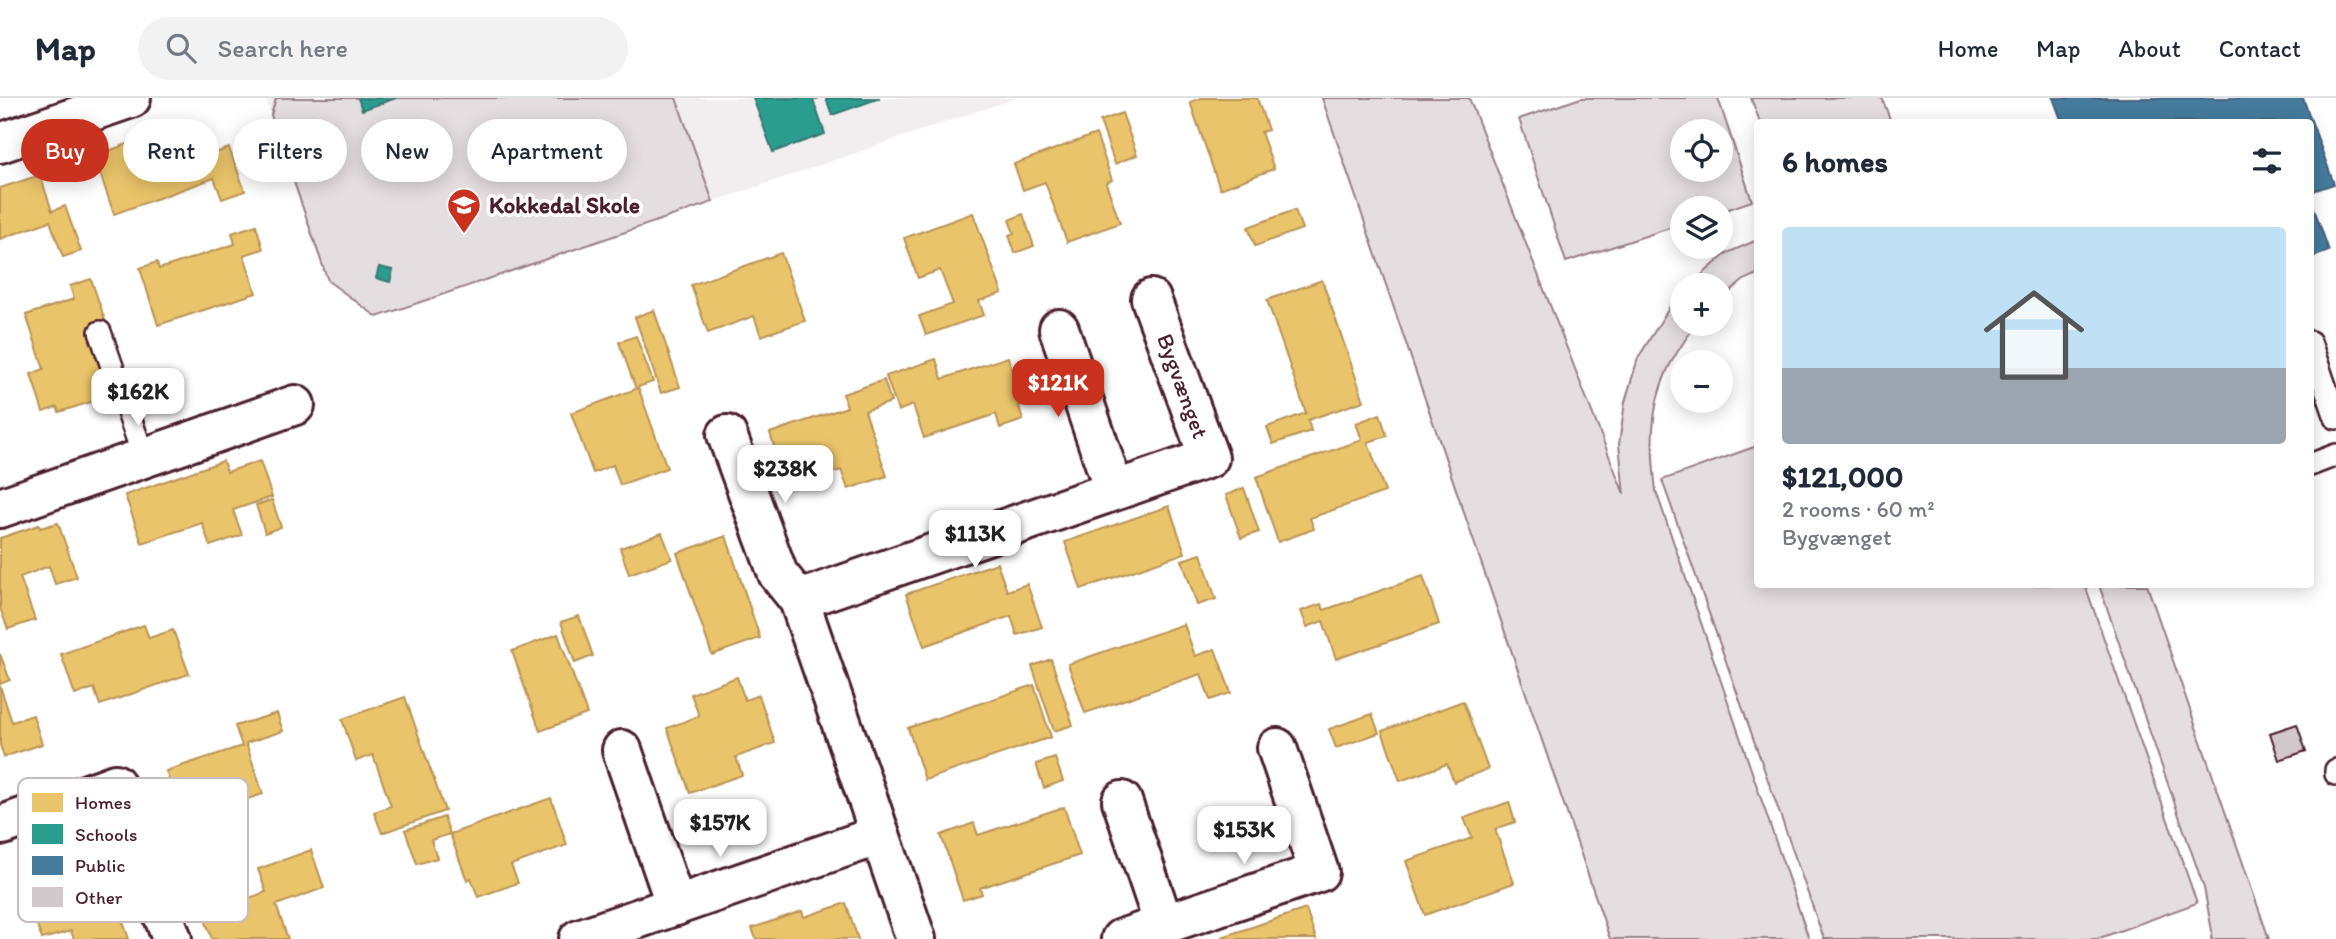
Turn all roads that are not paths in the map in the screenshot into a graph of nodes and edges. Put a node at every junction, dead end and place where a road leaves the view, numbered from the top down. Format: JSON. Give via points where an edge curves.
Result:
{"nodes":[{"id":1,"x":131,"y":98,"type":"edge"},
{"id":2,"x":0,"y":143,"type":"edge"},
{"id":3,"x":1151,"y":299,"type":"dead end"},
{"id":4,"x":1059,"y":329,"type":"dead end"},
{"id":5,"x":100,"y":332,"type":"dead end"},
{"id":6,"x":2314,"y":354,"type":"edge"},
{"id":7,"x":295,"y":405,"type":"dead end"},
{"id":8,"x":2336,"y":418,"type":"edge"},
{"id":9,"x":727,"y":435,"type":"dead end"},
{"id":10,"x":2336,"y":455,"type":"edge"},
{"id":11,"x":144,"y":458,"type":"junction"},
{"id":12,"x":2314,"y":463,"type":"edge"},
{"id":13,"x":1114,"y":490,"type":"junction"},
{"id":14,"x":0,"y":508,"type":"edge"},
{"id":15,"x":799,"y":600,"type":"junction"},
{"id":16,"x":1277,"y":748,"type":"dead end"},
{"id":17,"x":622,"y":750,"type":"dead end"},
{"id":18,"x":1122,"y":801,"type":"dead end"},
{"id":19,"x":18,"y":820,"type":"edge"},
{"id":20,"x":4,"y":825,"type":"dead end"},
{"id":21,"x":880,"y":835,"type":"junction"},
{"id":22,"x":676,"y":906,"type":"junction"},
{"id":23,"x":166,"y":922,"type":"edge"},
{"id":24,"x":1164,"y":925,"type":"junction"},
{"id":25,"x":172,"y":939,"type":"edge"},
{"id":26,"x":579,"y":939,"type":"edge"},
{"id":27,"x":916,"y":939,"type":"edge"},
{"id":28,"x":1121,"y":939,"type":"edge"}],
"edges":[{"from":1,"to":2,"type":"street"},
{"from":3,"to":13,"type":"street","name":"Bygvænget","via":[[1209,458]]},
{"from":4,"to":13,"type":"street"},
{"from":5,"to":11,"type":"lane"},
{"from":6,"to":8,"type":"lane"},
{"from":7,"to":11,"type":"street"},
{"from":9,"to":15,"type":"street","via":[[778,574]]},
{"from":10,"to":12,"type":"lane"},
{"from":11,"to":14,"type":"street"},
{"from":13,"to":15,"type":"street","name":"Bygvænget"},
{"from":15,"to":21,"type":"street"},
{"from":16,"to":24,"type":"street","via":[[1319,872]]},
{"from":17,"to":22,"type":"street"},
{"from":18,"to":24,"type":"street"},
{"from":19,"to":20,"type":"street"},
{"from":21,"to":22,"type":"street"},
{"from":21,"to":27,"type":"street"},
{"from":22,"to":26,"type":"street"},
{"from":23,"to":25,"type":"street"},
{"from":24,"to":28,"type":"street"}]}
